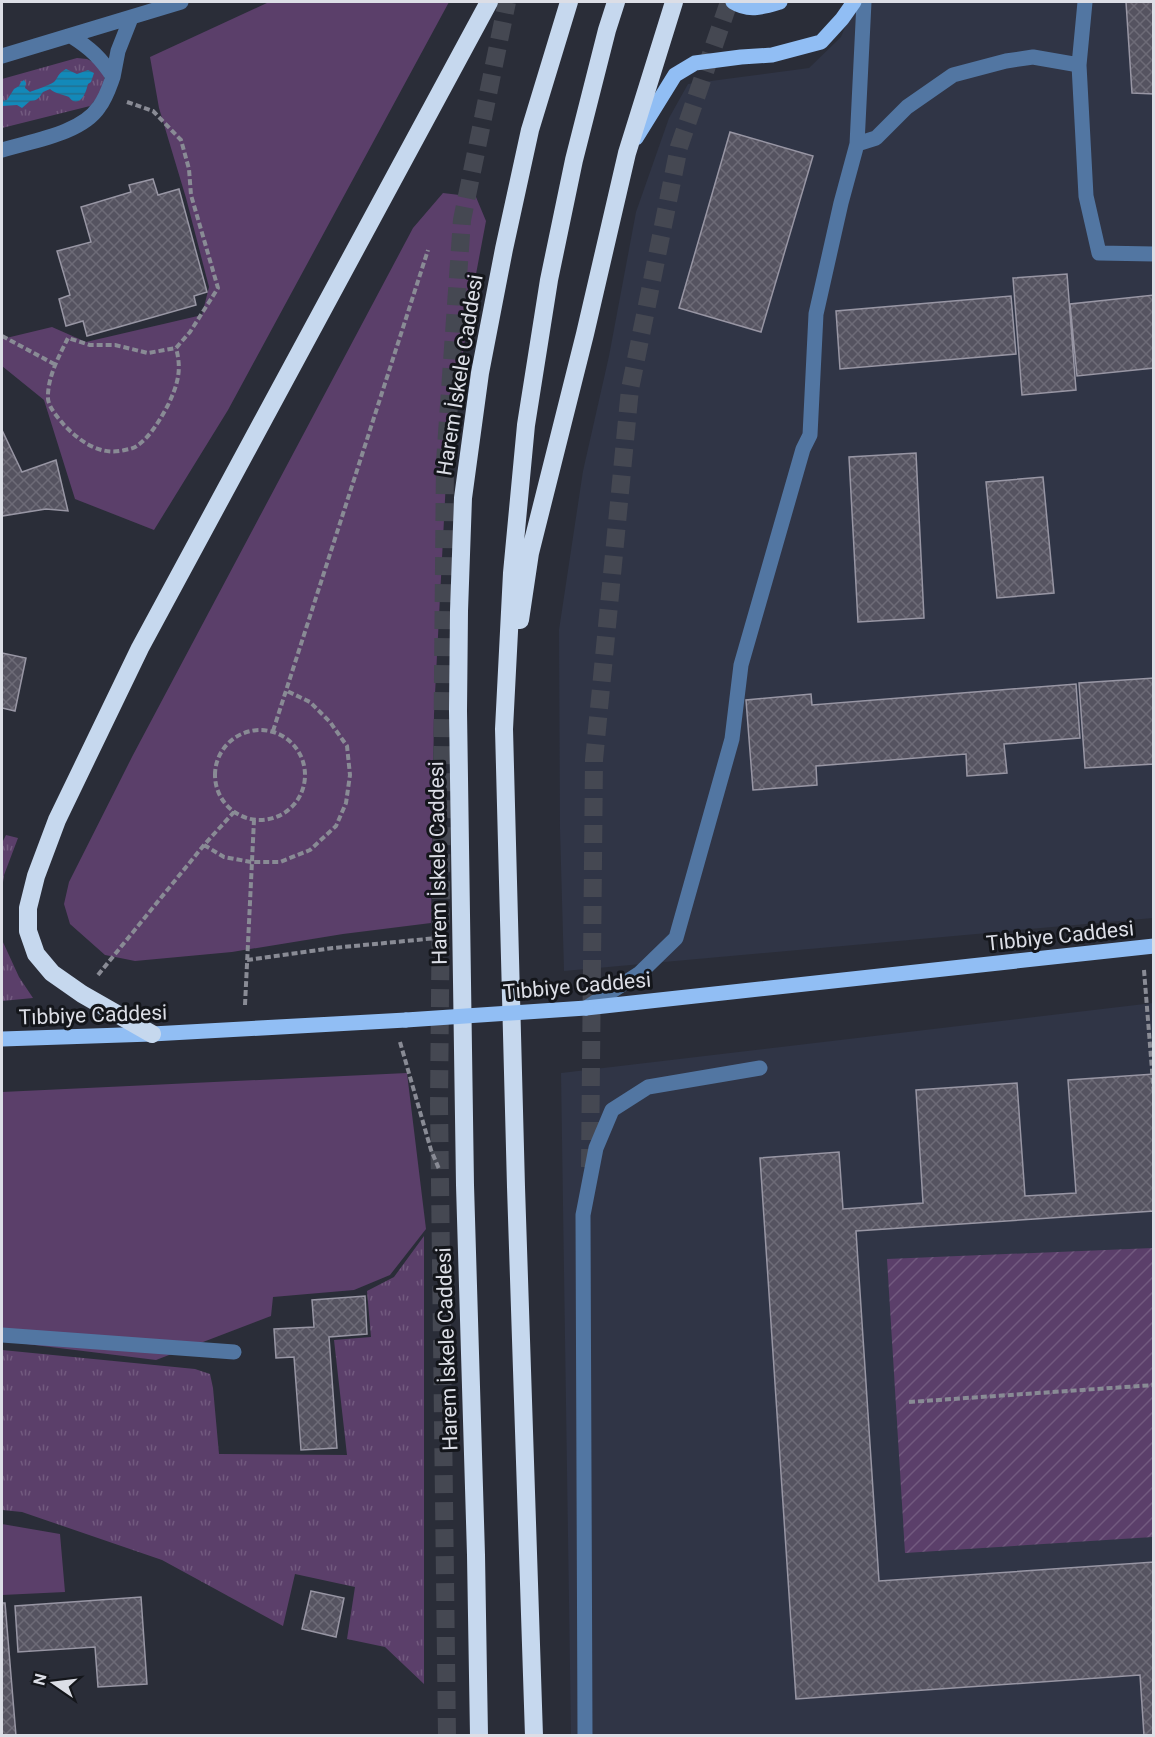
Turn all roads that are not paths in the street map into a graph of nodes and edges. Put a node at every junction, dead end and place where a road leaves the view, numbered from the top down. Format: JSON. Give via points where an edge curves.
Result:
{"nodes":[{"id":1,"x":182,"y":2,"type":"edge"},
{"id":2,"x":489,"y":2,"type":"edge"},
{"id":3,"x":569,"y":2,"type":"edge"},
{"id":4,"x":616,"y":2,"type":"edge"},
{"id":5,"x":674,"y":2,"type":"edge"},
{"id":6,"x":733,"y":2,"type":"edge"},
{"id":7,"x":780,"y":2,"type":"edge"},
{"id":8,"x":854,"y":2,"type":"edge"},
{"id":9,"x":864,"y":2,"type":"edge"},
{"id":10,"x":1085,"y":2,"type":"edge"},
{"id":11,"x":131,"y":18,"type":"junction"},
{"id":12,"x":71,"y":36,"type":"junction"},
{"id":13,"x":2,"y":56,"type":"edge"},
{"id":14,"x":1079,"y":65,"type":"junction"},
{"id":15,"x":113,"y":77,"type":"junction"},
{"id":16,"x":857,"y":144,"type":"junction"},
{"id":17,"x":2,"y":150,"type":"edge"},
{"id":18,"x":627,"y":153,"type":"junction"},
{"id":19,"x":1154,"y":254,"type":"edge"},
{"id":20,"x":504,"y":729,"type":"junction"},
{"id":21,"x":1148,"y":947,"type":"edge"},
{"id":22,"x":586,"y":1008,"type":"junction"},
{"id":23,"x":152,"y":1034,"type":"junction"},
{"id":24,"x":2,"y":1039,"type":"edge"},
{"id":25,"x":760,"y":1068,"type":"dead end"},
{"id":26,"x":2,"y":1335,"type":"edge"},
{"id":27,"x":234,"y":1352,"type":"dead end"},
{"id":28,"x":479,"y":1736,"type":"edge"},
{"id":29,"x":534,"y":1736,"type":"edge"},
{"id":30,"x":585,"y":1736,"type":"edge"}],
"edges":[{"from":1,"to":11,"type":"street"},
{"from":2,"to":23,"type":"highway","via":[[140,648],[57,820],[36,876],[28,908],[28,931],[36,954],[52,973],[82,994]]},
{"from":3,"to":28,"type":"highway","name":"Harem İskele Caddesi","via":[[530,130],[504,249],[480,373],[463,498],[458,711]]},
{"from":4,"to":20,"type":"highway","via":[[573,160],[526,425],[512,573]]},
{"from":5,"to":18,"type":"highway"},
{"from":6,"to":7,"type":"main road","via":[[759,9]]},
{"from":8,"to":18,"type":"main road","via":[[821,42],[772,55],[695,63],[675,75]]},
{"from":9,"to":16,"type":"street"},
{"from":10,"to":14,"type":"street"},
{"from":11,"to":12,"type":"street"},
{"from":11,"to":15,"type":"street"},
{"from":12,"to":13,"type":"street"},
{"from":12,"to":15,"type":"street","via":[[91,49]]},
{"from":14,"to":16,"type":"street","via":[[1033,57],[953,75],[907,107],[876,138]]},
{"from":14,"to":19,"type":"street","via":[[1086,196],[1100,253]]},
{"from":15,"to":17,"type":"street","via":[[98,109],[86,121],[73,129]]},
{"from":16,"to":22,"type":"street","via":[[816,314],[810,435],[741,666],[732,739],[676,938],[640,973]]},
{"from":18,"to":20,"type":"highway","via":[[530,553]]},
{"from":20,"to":29,"type":"highway"},
{"from":21,"to":22,"type":"main road","name":"Tıbbiye Caddesi"},
{"from":22,"to":23,"type":"main road","name":"Tıbbiye Caddesi","bridge":true},
{"from":23,"to":24,"type":"main road","name":"Tıbbiye Caddesi"},
{"from":25,"to":30,"type":"street","via":[[648,1087],[612,1110],[596,1148],[583,1215]]},
{"from":26,"to":27,"type":"street"}]}
